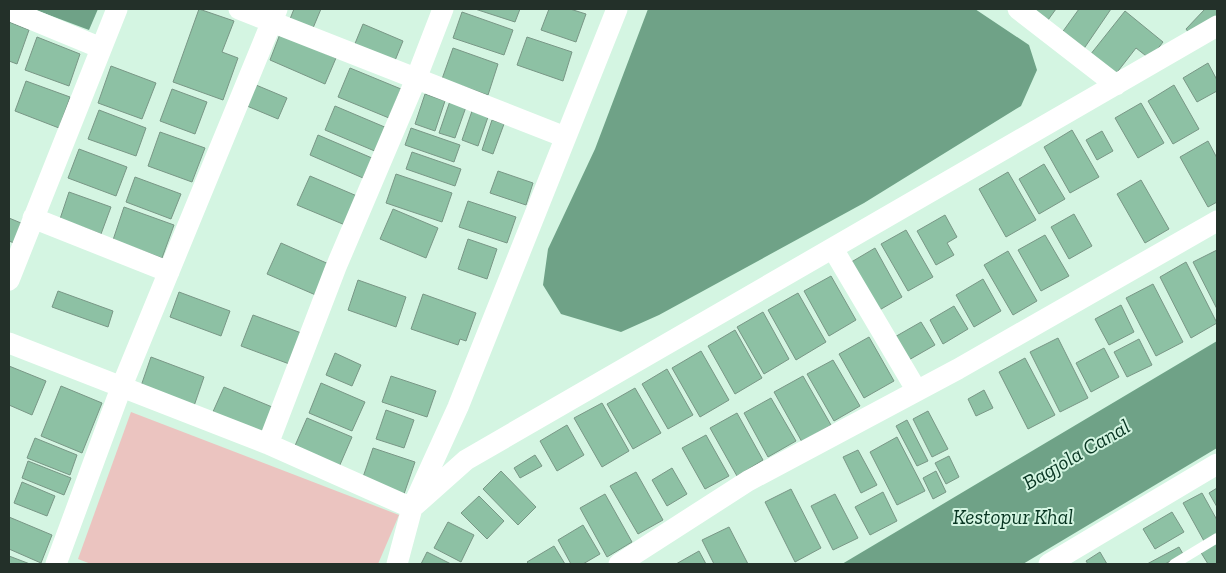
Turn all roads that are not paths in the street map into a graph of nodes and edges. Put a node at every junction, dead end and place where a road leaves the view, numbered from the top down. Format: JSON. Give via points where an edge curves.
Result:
{"nodes":[{"id":1,"x":117,"y":9,"type":"edge"},
{"id":2,"x":239,"y":9,"type":"edge"},
{"id":3,"x":442,"y":9,"type":"edge"},
{"id":4,"x":617,"y":9,"type":"edge"},
{"id":5,"x":1018,"y":9,"type":"edge"},
{"id":6,"x":9,"y":10,"type":"edge"},
{"id":7,"x":275,"y":15,"type":"edge"},
{"id":8,"x":1217,"y":26,"type":"edge"},
{"id":9,"x":101,"y":48,"type":"junction"},
{"id":10,"x":416,"y":79,"type":"junction"},
{"id":11,"x":1116,"y":85,"type":"junction"},
{"id":12,"x":566,"y":137,"type":"junction"},
{"id":13,"x":33,"y":218,"type":"junction"},
{"id":14,"x":1217,"y":221,"type":"edge"},
{"id":15,"x":833,"y":250,"type":"junction"},
{"id":16,"x":169,"y":272,"type":"junction"},
{"id":17,"x":9,"y":280,"type":"edge"},
{"id":18,"x":9,"y":342,"type":"edge"},
{"id":19,"x":122,"y":388,"type":"junction"},
{"id":20,"x":916,"y":391,"type":"junction"},
{"id":21,"x":268,"y":444,"type":"junction"},
{"id":22,"x":1217,"y":464,"type":"edge"},
{"id":23,"x":412,"y":508,"type":"junction"},
{"id":24,"x":1217,"y":538,"type":"edge"},
{"id":25,"x":56,"y":564,"type":"edge"},
{"id":26,"x":397,"y":564,"type":"edge"},
{"id":27,"x":619,"y":564,"type":"edge"},
{"id":28,"x":1049,"y":564,"type":"edge"},
{"id":29,"x":1174,"y":564,"type":"edge"}],
"edges":[{"from":1,"to":9,"type":"street"},
{"from":2,"to":7,"type":"street"},
{"from":3,"to":10,"type":"street"},
{"from":4,"to":12,"type":"street"},
{"from":5,"to":11,"type":"street"},
{"from":6,"to":9,"type":"street"},
{"from":7,"to":10,"type":"street"},
{"from":7,"to":16,"type":"street"},
{"from":8,"to":11,"type":"street"},
{"from":9,"to":13,"type":"street"},
{"from":10,"to":12,"type":"street"},
{"from":10,"to":21,"type":"street","via":[[336,267]]},
{"from":11,"to":15,"type":"street"},
{"from":12,"to":23,"type":"street","via":[[458,407]]},
{"from":13,"to":16,"type":"street"},
{"from":13,"to":17,"type":"street"},
{"from":14,"to":20,"type":"street"},
{"from":15,"to":20,"type":"street"},
{"from":15,"to":23,"type":"street","via":[[466,460]]},
{"from":16,"to":19,"type":"street"},
{"from":18,"to":19,"type":"street"},
{"from":19,"to":21,"type":"street"},
{"from":19,"to":25,"type":"street"},
{"from":20,"to":27,"type":"street","via":[[748,481]]},
{"from":21,"to":23,"type":"street"},
{"from":22,"to":28,"type":"street"},
{"from":23,"to":26,"type":"street"},
{"from":24,"to":29,"type":"lane"}]}
